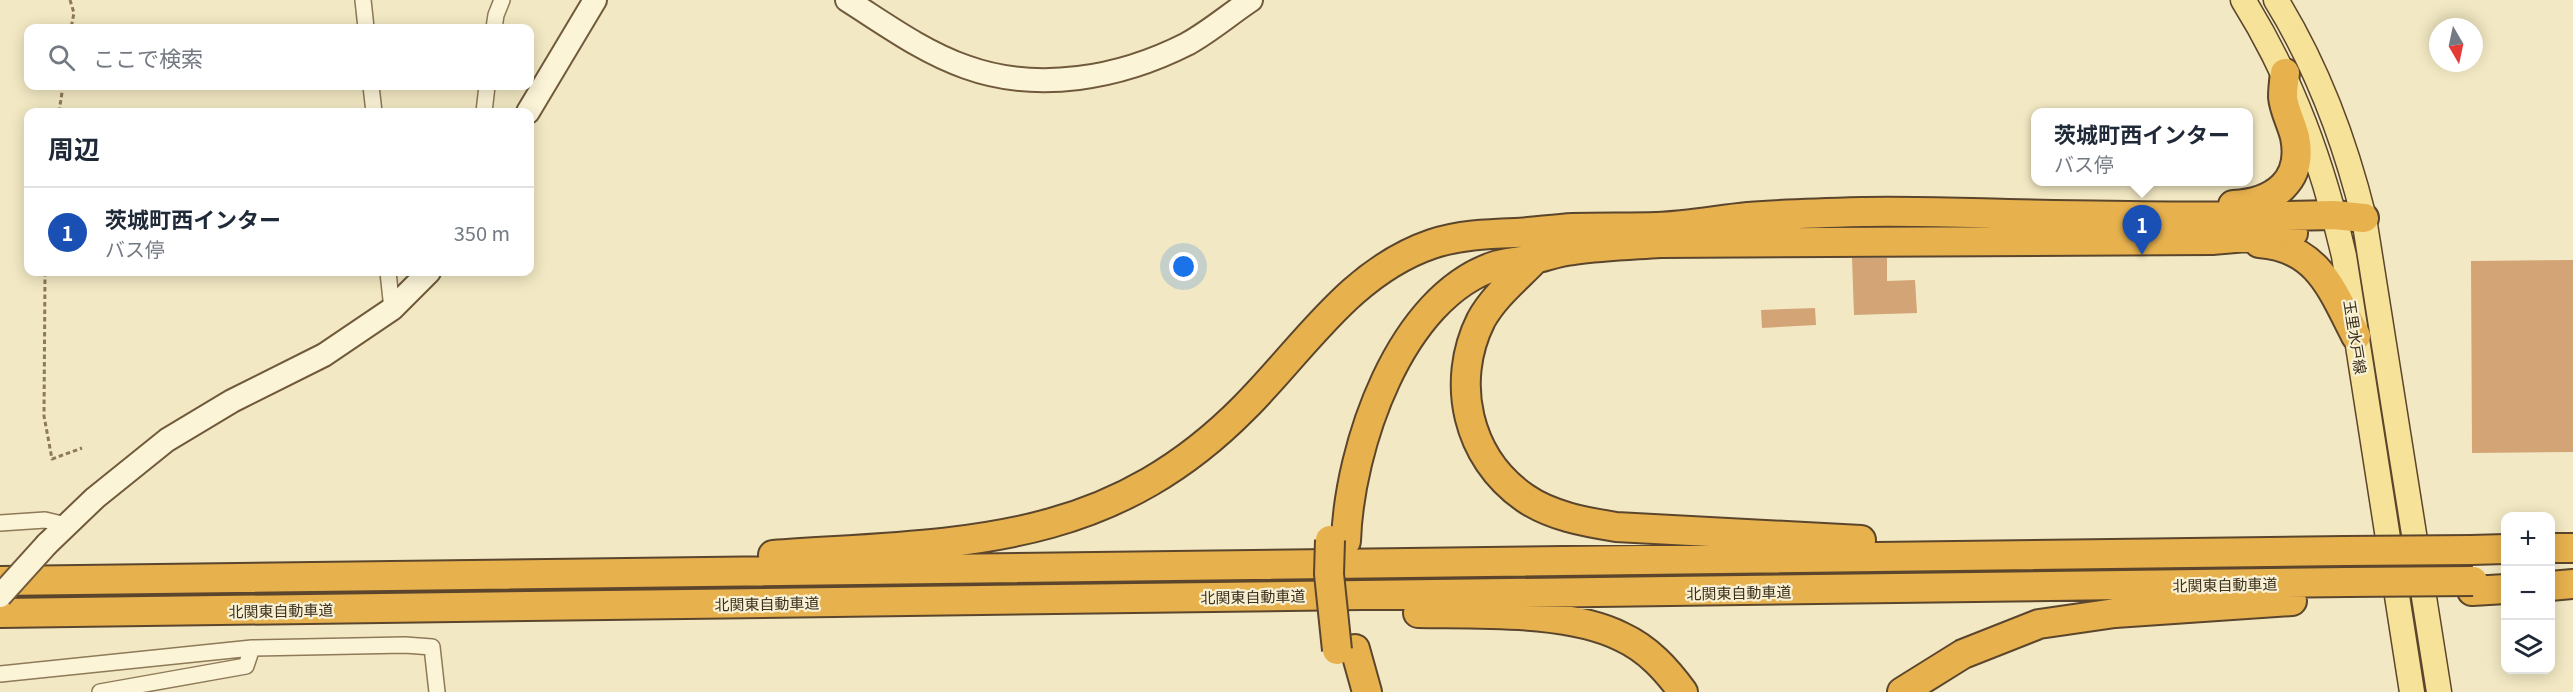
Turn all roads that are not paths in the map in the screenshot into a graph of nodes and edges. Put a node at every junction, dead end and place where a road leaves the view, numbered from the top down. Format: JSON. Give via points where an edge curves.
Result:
{"nodes":[{"id":1,"x":363,"y":0,"type":"edge"},
{"id":2,"x":502,"y":0,"type":"edge"},
{"id":3,"x":595,"y":0,"type":"edge"},
{"id":4,"x":847,"y":0,"type":"edge"},
{"id":5,"x":1251,"y":0,"type":"edge"},
{"id":6,"x":2243,"y":0,"type":"edge"},
{"id":7,"x":2277,"y":0,"type":"edge"},
{"id":8,"x":366,"y":24,"type":"edge"},
{"id":9,"x":495,"y":24,"type":"edge"},
{"id":10,"x":2285,"y":73,"type":"junction"},
{"id":11,"x":371,"y":90,"type":"edge"},
{"id":12,"x":487,"y":90,"type":"edge"},
{"id":13,"x":374,"y":108,"type":"edge"},
{"id":14,"x":484,"y":108,"type":"edge"},
{"id":15,"x":530,"y":108,"type":"edge"},
{"id":16,"x":2163,"y":215,"type":"junction"},
{"id":17,"x":2364,"y":218,"type":"junction"},
{"id":18,"x":2335,"y":220,"type":"junction"},
{"id":19,"x":1517,"y":232,"type":"junction"},
{"id":20,"x":2212,"y":240,"type":"junction"},
{"id":21,"x":1535,"y":259,"type":"junction"},
{"id":22,"x":388,"y":276,"type":"edge"},
{"id":23,"x":425,"y":276,"type":"edge"},
{"id":24,"x":392,"y":309,"type":"junction"},
{"id":25,"x":2356,"y":336,"type":"junction"},
{"id":26,"x":0,"y":523,"type":"edge"},
{"id":27,"x":66,"y":525,"type":"junction"},
{"id":28,"x":1338,"y":541,"type":"junction"},
{"id":29,"x":2555,"y":548,"type":"edge"},
{"id":30,"x":2573,"y":548,"type":"edge"},
{"id":31,"x":2501,"y":549,"type":"edge"},
{"id":32,"x":2191,"y":553,"type":"junction"},
{"id":33,"x":456,"y":576,"type":"junction"},
{"id":34,"x":2555,"y":580,"type":"edge"},
{"id":35,"x":0,"y":581,"type":"edge"},
{"id":36,"x":2501,"y":582,"type":"edge"},
{"id":37,"x":2573,"y":582,"type":"edge"},
{"id":38,"x":2555,"y":585,"type":"edge"},
{"id":39,"x":2472,"y":586,"type":"junction"},
{"id":40,"x":2501,"y":589,"type":"edge"},
{"id":41,"x":2349,"y":590,"type":"junction"},
{"id":42,"x":0,"y":596,"type":"edge"},
{"id":43,"x":1065,"y":599,"type":"junction"},
{"id":44,"x":0,"y":613,"type":"edge"},
{"id":45,"x":252,"y":648,"type":"junction"},
{"id":46,"x":1346,"y":650,"type":"junction"},
{"id":47,"x":0,"y":674,"type":"edge"},
{"id":48,"x":100,"y":692,"type":"edge"},
{"id":49,"x":437,"y":692,"type":"edge"},
{"id":50,"x":1349,"y":692,"type":"edge"},
{"id":51,"x":1367,"y":692,"type":"edge"},
{"id":52,"x":1683,"y":692,"type":"edge"},
{"id":53,"x":1902,"y":692,"type":"edge"},
{"id":54,"x":2412,"y":692,"type":"edge"},
{"id":55,"x":2439,"y":692,"type":"edge"}],
"edges":[{"from":1,"to":8,"type":"street"},
{"from":2,"to":9,"type":"street"},
{"from":3,"to":15,"type":"street"},
{"from":4,"to":5,"type":"street","via":[[914,43],[966,67],[1015,79],[1061,81],[1147,62],[1189,42]]},
{"from":6,"to":10,"type":"main road","name":"玉里水戸線"},
{"from":7,"to":17,"type":"main road","name":"玉里水戸線","via":[[2331,111]]},
{"from":10,"to":16,"type":"highway","via":[[2283,99],[2293,128],[2296,155],[2288,181],[2274,195],[2250,204],[2210,206]]},
{"from":10,"to":18,"type":"main road","name":"玉里水戸線","via":[[2319,162]]},
{"from":11,"to":13,"type":"street"},
{"from":12,"to":14,"type":"street"},
{"from":16,"to":18,"type":"highway"},
{"from":16,"to":19,"type":"highway","via":[[1866,212],[1749,217],[1662,227]]},
{"from":17,"to":18,"type":"highway"},
{"from":17,"to":55,"type":"main road","name":"玉里水戸線"},
{"from":18,"to":20,"type":"highway","via":[[2300,232]]},
{"from":18,"to":25,"type":"main road","name":"玉里水戸線"},
{"from":19,"to":28,"type":"highway","via":[[1443,279],[1402,322],[1384,349],[1347,440],[1331,508]]},
{"from":19,"to":33,"type":"highway","via":[[1481,233],[1435,243],[1381,269],[1344,299],[1246,407],[1185,462],[1110,504],[1073,518],[1029,531],[924,545]]},
{"from":20,"to":21,"type":"highway","via":[[1660,243],[1572,250]]},
{"from":20,"to":25,"type":"highway","via":[[2276,244],[2300,254],[2324,278]]},
{"from":21,"to":28,"type":"highway","via":[[1497,266],[1454,288],[1413,335],[1388,378],[1360,450]]},
{"from":21,"to":32,"type":"highway","via":[[1482,318],[1466,368],[1465,394],[1468,418],[1489,464],[1527,499],[1552,511],[1582,522],[1691,533],[1855,540],[2100,538]]},
{"from":22,"to":24,"type":"street"},
{"from":23,"to":24,"type":"street"},
{"from":24,"to":27,"type":"street","via":[[324,355],[232,401],[167,440]]},
{"from":25,"to":54,"type":"main road","name":"玉里水戸線"},
{"from":26,"to":27,"type":"street","via":[[45,520]]},
{"from":27,"to":42,"type":"street","bridge":true},
{"from":28,"to":46,"type":"highway","via":[[1347,599]]},
{"from":29,"to":30,"type":"highway"},
{"from":31,"to":32,"type":"highway","name":"北関東自動車道","bridge":true},
{"from":32,"to":33,"type":"highway","name":"北関東自動車道"},
{"from":33,"to":35,"type":"highway","name":"北関東自動車道"},
{"from":34,"to":37,"type":"highway"},
{"from":36,"to":39,"type":"highway"},
{"from":37,"to":38,"type":"highway"},
{"from":39,"to":40,"type":"highway"},
{"from":39,"to":41,"type":"highway"},
{"from":41,"to":43,"type":"highway","name":"北関東自動車道"},
{"from":41,"to":53,"type":"highway","via":[[2039,624],[1963,654]]},
{"from":43,"to":44,"type":"highway","name":"北関東自動車道"},
{"from":43,"to":52,"type":"highway","via":[[1554,619],[1622,636],[1665,668]]},
{"from":45,"to":47,"type":"street"},
{"from":45,"to":48,"type":"street","via":[[246,666]]},
{"from":45,"to":49,"type":"street","via":[[432,648]]},
{"from":46,"to":50,"type":"highway"},
{"from":46,"to":51,"type":"highway"}]}
